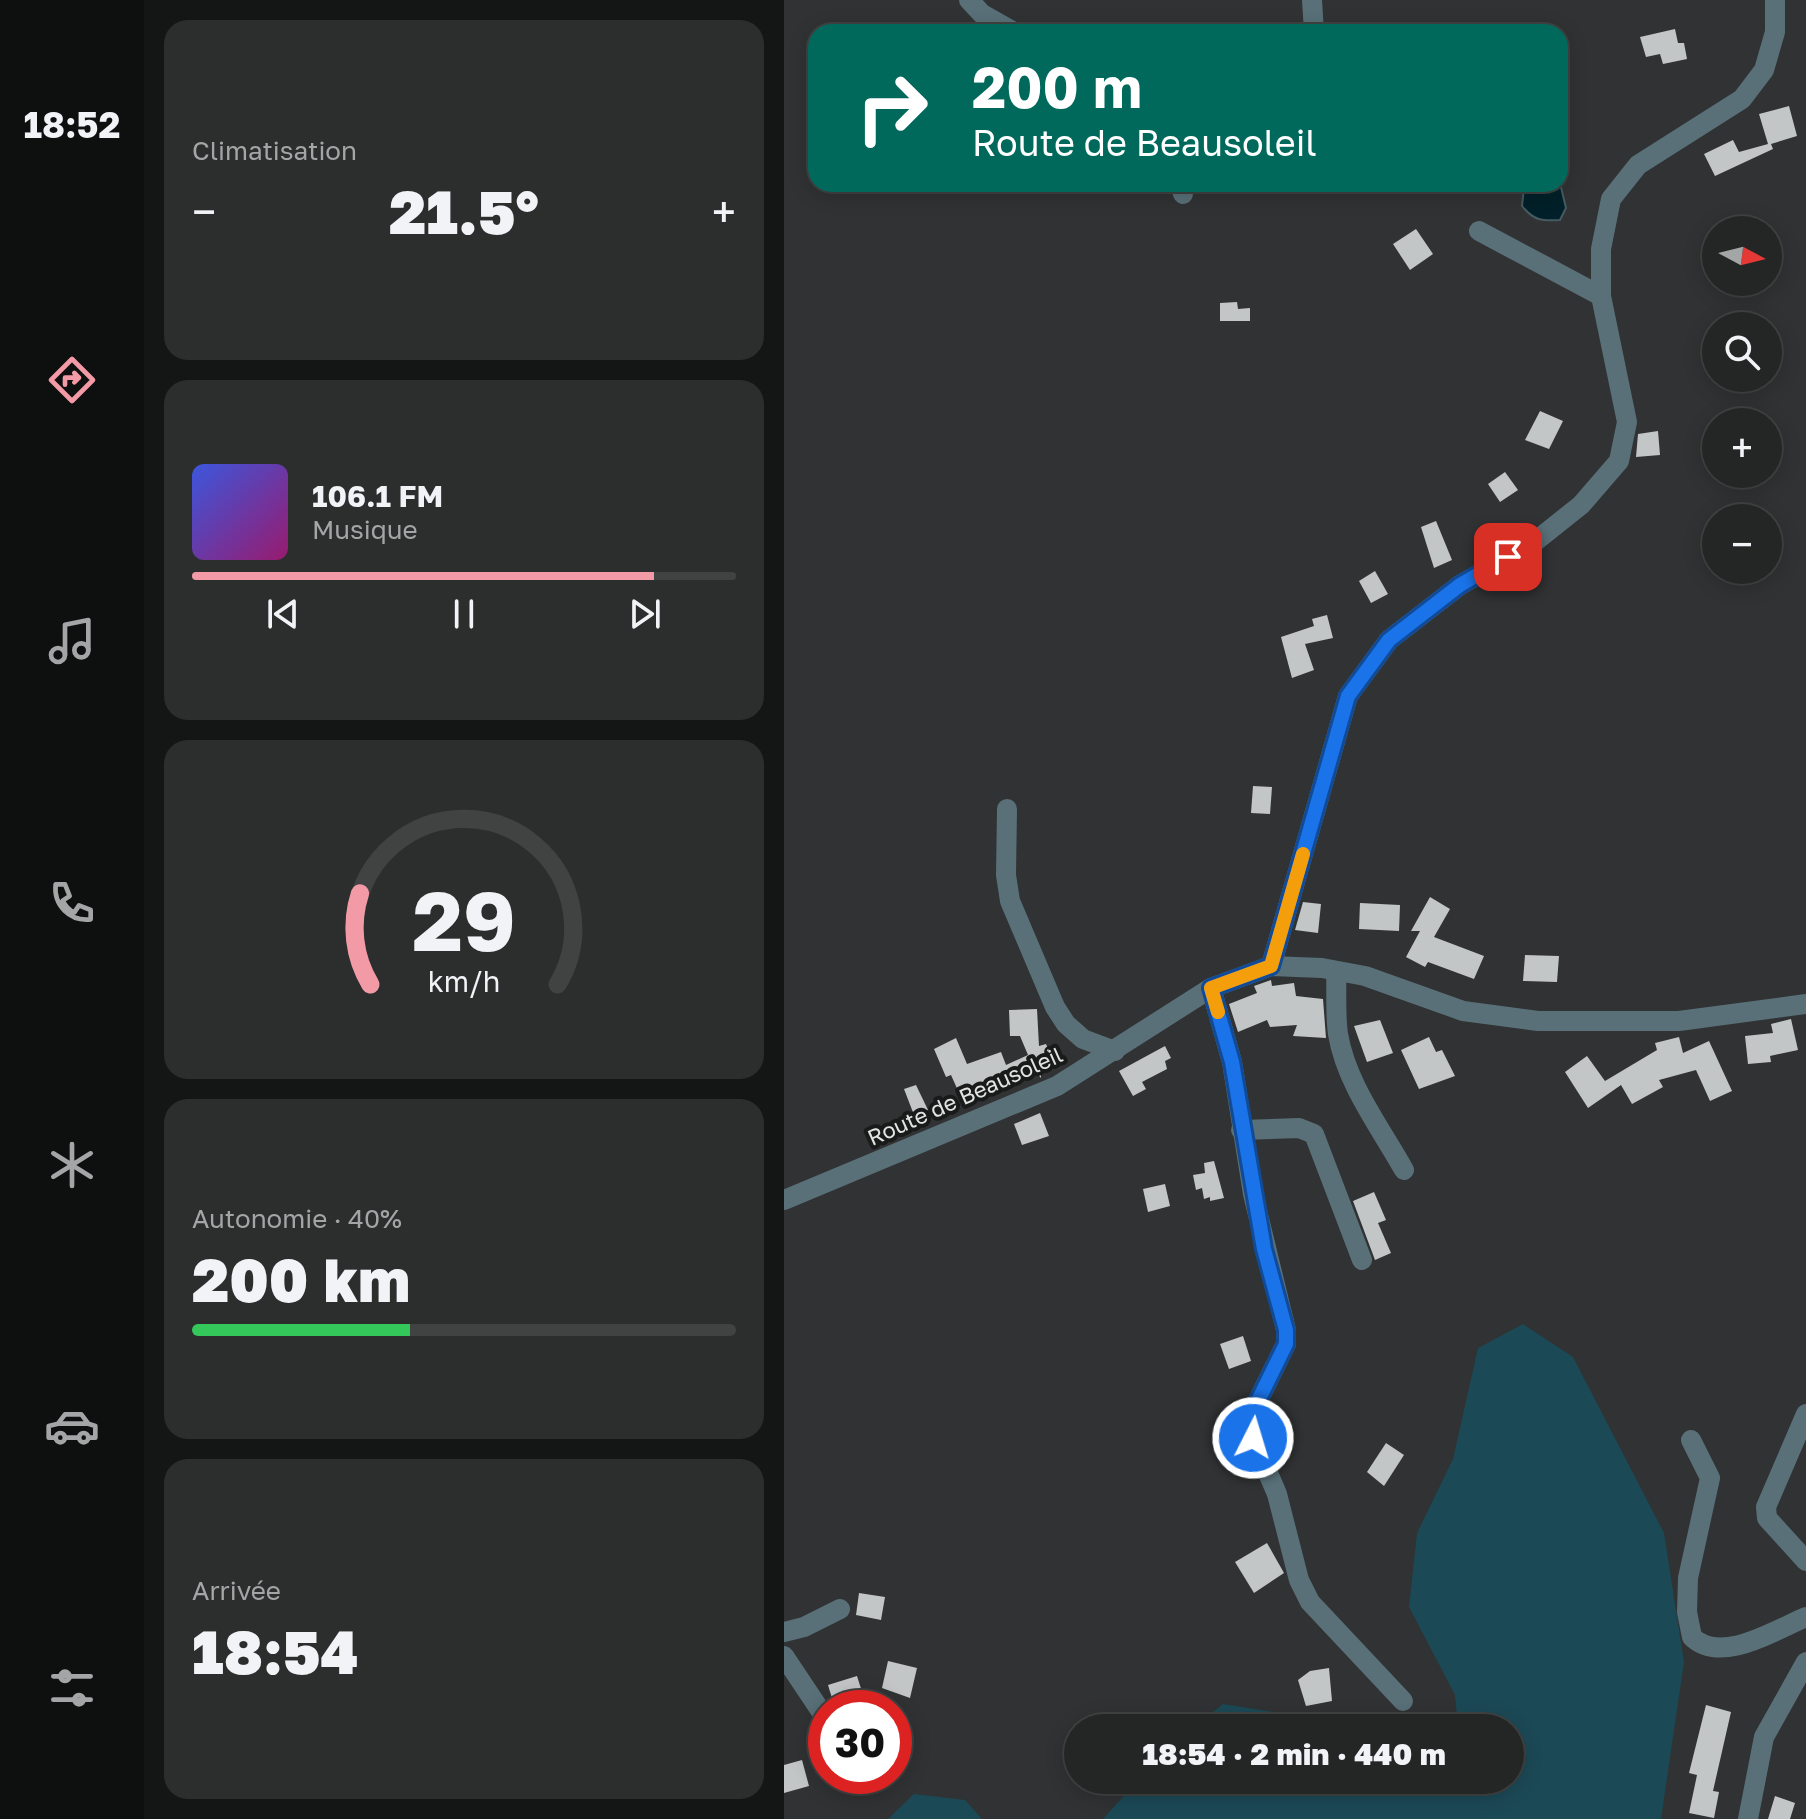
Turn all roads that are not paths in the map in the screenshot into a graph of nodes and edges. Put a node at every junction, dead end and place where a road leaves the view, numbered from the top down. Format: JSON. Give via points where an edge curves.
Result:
{"nodes":[{"id":1,"x":969,"y":0,"type":"edge"},
{"id":2,"x":1312,"y":0,"type":"edge"},
{"id":3,"x":1775,"y":0,"type":"edge"},
{"id":4,"x":1000,"y":24,"type":"edge"},
{"id":5,"x":1314,"y":24,"type":"edge"},
{"id":6,"x":1479,"y":231,"type":"dead end"},
{"id":7,"x":1601,"y":296,"type":"junction"},
{"id":8,"x":1007,"y":809,"type":"dead end"},
{"id":9,"x":1271,"y":966,"type":"junction"},
{"id":10,"x":1336,"y":971,"type":"junction"},
{"id":11,"x":1211,"y":988,"type":"junction"},
{"id":12,"x":1806,"y":1004,"type":"edge"},
{"id":13,"x":1115,"y":1051,"type":"junction"},
{"id":14,"x":1241,"y":1130,"type":"junction"},
{"id":15,"x":1404,"y":1170,"type":"dead end"},
{"id":16,"x":784,"y":1200,"type":"edge"},
{"id":17,"x":1362,"y":1260,"type":"dead end"},
{"id":18,"x":1806,"y":1414,"type":"edge"},
{"id":19,"x":1691,"y":1440,"type":"dead end"},
{"id":20,"x":1806,"y":1561,"type":"edge"},
{"id":21,"x":840,"y":1609,"type":"dead end"},
{"id":22,"x":1806,"y":1617,"type":"edge"},
{"id":23,"x":784,"y":1632,"type":"edge"},
{"id":24,"x":784,"y":1656,"type":"edge"},
{"id":25,"x":1806,"y":1662,"type":"edge"},
{"id":26,"x":808,"y":1692,"type":"edge"},
{"id":27,"x":1403,"y":1701,"type":"dead end"},
{"id":28,"x":1748,"y":1819,"type":"edge"}],
"edges":[{"from":1,"to":4,"type":"street"},
{"from":2,"to":5,"type":"street"},
{"from":3,"to":7,"type":"street","via":[[1775,32],[1764,70],[1742,99],[1638,165],[1611,199],[1601,249]]},
{"from":6,"to":7,"type":"street"},
{"from":7,"to":9,"type":"street","via":[[1627,422],[1619,461],[1581,505],[1532,544],[1460,585],[1389,640],[1348,696]]},
{"from":8,"to":13,"type":"street","via":[[1010,901],[1055,1007],[1083,1039]]},
{"from":9,"to":10,"type":"street","name":"Route de Beausoleil"},
{"from":9,"to":11,"type":"street","name":"Route de Beausoleil"},
{"from":10,"to":12,"type":"street","name":"Route de Beausoleil","via":[[1463,1011],[1538,1021],[1679,1021]]},
{"from":10,"to":15,"type":"street","via":[[1343,1054]]},
{"from":11,"to":13,"type":"street","name":"Route de Beausoleil"},
{"from":11,"to":14,"type":"street","via":[[1232,1062]]},
{"from":13,"to":16,"type":"street","name":"Route de Beausoleil","via":[[1057,1086]]},
{"from":14,"to":17,"type":"street","via":[[1299,1128],[1314,1134]]},
{"from":14,"to":27,"type":"street","via":[[1286,1330],[1286,1344],[1250,1417],[1253,1438],[1277,1494],[1299,1580],[1310,1602]]},
{"from":18,"to":20,"type":"street","via":[[1766,1507],[1767,1518]]},
{"from":19,"to":22,"type":"street","via":[[1710,1478],[1688,1578],[1692,1637],[1712,1649],[1730,1647]]},
{"from":21,"to":23,"type":"street"},
{"from":24,"to":26,"type":"street"},
{"from":25,"to":28,"type":"street","via":[[1764,1737]]}]}
